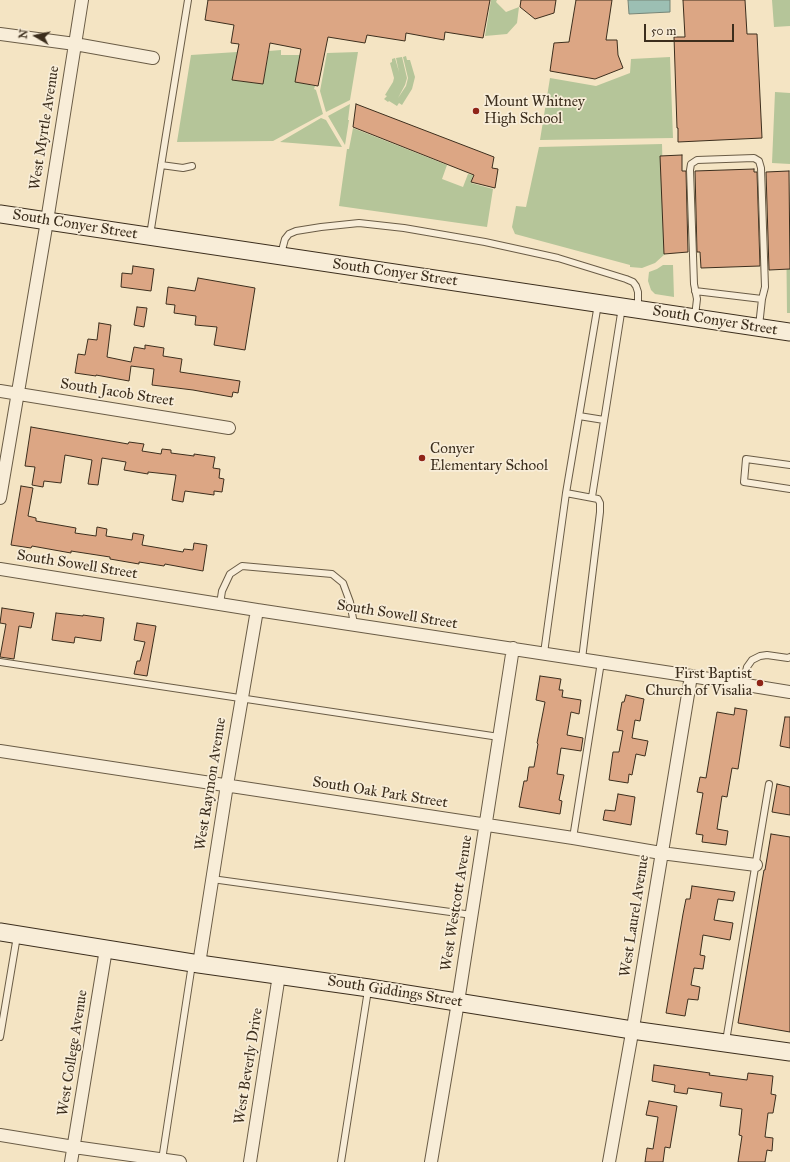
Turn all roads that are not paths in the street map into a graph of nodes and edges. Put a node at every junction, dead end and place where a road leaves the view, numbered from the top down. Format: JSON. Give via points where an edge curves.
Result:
{"nodes":[{"id":1,"x":82,"y":0,"type":"edge"},
{"id":2,"x":188,"y":0,"type":"edge"},
{"id":3,"x":0,"y":34,"type":"edge"},
{"id":4,"x":74,"y":44,"type":"junction"},
{"id":5,"x":153,"y":58,"type":"dead end"},
{"id":6,"x":161,"y":165,"type":"junction"},
{"id":7,"x":192,"y":166,"type":"dead end"},
{"id":8,"x":0,"y":214,"type":"edge"},
{"id":9,"x":47,"y":221,"type":"junction"},
{"id":10,"x":150,"y":237,"type":"junction"},
{"id":11,"x":280,"y":256,"type":"junction"},
{"id":12,"x":695,"y":291,"type":"junction"},
{"id":13,"x":762,"y":299,"type":"junction"},
{"id":14,"x":598,"y":303,"type":"junction"},
{"id":15,"x":630,"y":308,"type":"junction"},
{"id":16,"x":694,"y":318,"type":"junction"},
{"id":17,"x":758,"y":328,"type":"junction"},
{"id":18,"x":790,"y":332,"type":"edge"},
{"id":19,"x":0,"y":390,"type":"edge"},
{"id":20,"x":18,"y":393,"type":"junction"},
{"id":21,"x":579,"y":416,"type":"junction"},
{"id":22,"x":604,"y":420,"type":"junction"},
{"id":23,"x":229,"y":428,"type":"dead end"},
{"id":24,"x":790,"y":465,"type":"edge"},
{"id":25,"x":790,"y":489,"type":"edge"},
{"id":26,"x":566,"y":493,"type":"junction"},
{"id":27,"x":0,"y":498,"type":"edge"},
{"id":28,"x":592,"y":498,"type":"junction"},
{"id":29,"x":0,"y":569,"type":"edge"},
{"id":30,"x":220,"y":604,"type":"junction"},
{"id":31,"x":257,"y":610,"type":"junction"},
{"id":32,"x":354,"y":624,"type":"junction"},
{"id":33,"x":513,"y":648,"type":"junction"},
{"id":34,"x":544,"y":653,"type":"junction"},
{"id":35,"x":790,"y":657,"type":"edge"},
{"id":36,"x":582,"y":659,"type":"junction"},
{"id":37,"x":0,"y":662,"type":"edge"},
{"id":38,"x":601,"y":662,"type":"junction"},
{"id":39,"x":691,"y":676,"type":"junction"},
{"id":40,"x":744,"y":684,"type":"junction"},
{"id":41,"x":790,"y":692,"type":"edge"},
{"id":42,"x":242,"y":698,"type":"junction"},
{"id":43,"x":499,"y":737,"type":"junction"},
{"id":44,"x":0,"y":750,"type":"edge"},
{"id":45,"x":769,"y":784,"type":"dead end"},
{"id":46,"x":227,"y":785,"type":"junction"},
{"id":47,"x":485,"y":825,"type":"junction"},
{"id":48,"x":573,"y":838,"type":"junction"},
{"id":49,"x":661,"y":853,"type":"junction"},
{"id":50,"x":756,"y":865,"type":"junction"},
{"id":51,"x":212,"y":878,"type":"junction"},
{"id":52,"x":472,"y":915,"type":"junction"},
{"id":53,"x":0,"y":932,"type":"edge"},
{"id":54,"x":17,"y":935,"type":"junction"},
{"id":55,"x":106,"y":949,"type":"junction"},
{"id":56,"x":196,"y":963,"type":"junction"},
{"id":57,"x":279,"y":975,"type":"junction"},
{"id":58,"x":368,"y":988,"type":"junction"},
{"id":59,"x":458,"y":1002,"type":"junction"},
{"id":60,"x":632,"y":1030,"type":"junction"},
{"id":61,"x":0,"y":1037,"type":"edge"},
{"id":62,"x":726,"y":1043,"type":"junction"},
{"id":63,"x":790,"y":1052,"type":"edge"},
{"id":64,"x":0,"y":1135,"type":"edge"},
{"id":65,"x":74,"y":1147,"type":"junction"},
{"id":66,"x":162,"y":1161,"type":"edge"},
{"id":67,"x":71,"y":1162,"type":"edge"},
{"id":68,"x":180,"y":1162,"type":"edge"},
{"id":69,"x":250,"y":1162,"type":"edge"},
{"id":70,"x":341,"y":1162,"type":"edge"},
{"id":71,"x":431,"y":1162,"type":"edge"},
{"id":72,"x":609,"y":1162,"type":"edge"}],
"edges":[{"from":1,"to":4,"type":"street","name":"West Myrtle Avenue"},
{"from":2,"to":6,"type":"lane"},
{"from":3,"to":4,"type":"street"},
{"from":4,"to":5,"type":"street"},
{"from":4,"to":9,"type":"street","name":"West Myrtle Avenue"},
{"from":6,"to":7,"type":"lane","via":[[183,168]]},
{"from":6,"to":10,"type":"lane"},
{"from":8,"to":9,"type":"street","name":"South Conyer Street"},
{"from":9,"to":10,"type":"street","name":"South Conyer Street"},
{"from":9,"to":20,"type":"street","name":"West Myrtle Avenue"},
{"from":10,"to":11,"type":"street","name":"South Conyer Street"},
{"from":11,"to":14,"type":"street","name":"South Conyer Street"},
{"from":11,"to":15,"type":"lane","via":[[289,234],[321,226],[359,223],[404,228],[558,258],[626,279],[636,286],[638,292]]},
{"from":12,"to":13,"type":"lane"},
{"from":12,"to":13,"type":"lane","via":[[691,164],[697,160],[754,158],[759,161],[761,168],[765,287]]},
{"from":12,"to":16,"type":"lane","via":[[697,299]]},
{"from":13,"to":17,"type":"lane"},
{"from":14,"to":15,"type":"street","name":"South Conyer Street"},
{"from":14,"to":21,"type":"lane"},
{"from":15,"to":16,"type":"street","name":"South Conyer Street"},
{"from":15,"to":22,"type":"lane"},
{"from":16,"to":17,"type":"street","name":"South Conyer Street"},
{"from":17,"to":18,"type":"street","name":"South Conyer Street"},
{"from":19,"to":20,"type":"street","name":"South Jacob Street"},
{"from":20,"to":23,"type":"street","name":"South Jacob Street"},
{"from":20,"to":27,"type":"street","name":"West Myrtle Avenue"},
{"from":21,"to":22,"type":"lane"},
{"from":21,"to":26,"type":"lane"},
{"from":22,"to":28,"type":"lane"},
{"from":24,"to":25,"type":"lane","via":[[746,459],[744,482]]},
{"from":26,"to":28,"type":"lane"},
{"from":26,"to":34,"type":"lane"},
{"from":28,"to":36,"type":"lane","via":[[598,499],[600,512]]},
{"from":29,"to":30,"type":"street","name":"South Sowell Street"},
{"from":30,"to":31,"type":"street","name":"South Sowell Street"},
{"from":30,"to":32,"type":"lane","via":[[222,591],[230,574],[242,566],[332,574],[343,583]]},
{"from":31,"to":32,"type":"street","name":"South Sowell Street"},
{"from":31,"to":42,"type":"street","name":"West Raymon Avenue"},
{"from":32,"to":33,"type":"street","name":"South Sowell Street"},
{"from":33,"to":34,"type":"street","name":"South Sowell Street"},
{"from":33,"to":43,"type":"street","name":"West Westcott Avenue"},
{"from":34,"to":36,"type":"street","name":"South Sowell Street"},
{"from":35,"to":40,"type":"lane","via":[[767,655],[752,660],[747,667]]},
{"from":36,"to":38,"type":"street","name":"South Sowell Street"},
{"from":37,"to":42,"type":"lane"},
{"from":38,"to":39,"type":"street","name":"South Sowell Street"},
{"from":38,"to":48,"type":"lane"},
{"from":39,"to":40,"type":"street","name":"South Sowell Street"},
{"from":39,"to":49,"type":"street","name":"West Laurel Avenue"},
{"from":40,"to":41,"type":"street","name":"South Sowell Street"},
{"from":42,"to":43,"type":"lane"},
{"from":42,"to":46,"type":"street","name":"West Raymon Avenue"},
{"from":43,"to":47,"type":"street","name":"West Westcott Avenue"},
{"from":44,"to":46,"type":"street","name":"South Oak Park Street"},
{"from":45,"to":50,"type":"lane"},
{"from":46,"to":47,"type":"street","name":"South Oak Park Street"},
{"from":46,"to":51,"type":"street","name":"West Raymon Avenue"},
{"from":47,"to":48,"type":"street","name":"South Oak Park Street"},
{"from":47,"to":52,"type":"street","name":"West Westcott Avenue"},
{"from":48,"to":49,"type":"street","name":"South Oak Park Street"},
{"from":49,"to":50,"type":"street","name":"South Oak Park Street"},
{"from":49,"to":60,"type":"street","name":"West Laurel Avenue"},
{"from":50,"to":62,"type":"lane"},
{"from":51,"to":52,"type":"lane"},
{"from":51,"to":56,"type":"street","name":"West Raymon Avenue"},
{"from":52,"to":59,"type":"street","name":"West Westcott Avenue"},
{"from":53,"to":54,"type":"street","name":"South Giddings Street"},
{"from":54,"to":55,"type":"street","name":"South Giddings Street"},
{"from":54,"to":61,"type":"lane"},
{"from":55,"to":56,"type":"street","name":"South Giddings Street"},
{"from":55,"to":65,"type":"street","name":"West College Avenue"},
{"from":56,"to":57,"type":"street","name":"South Giddings Street"},
{"from":56,"to":66,"type":"lane"},
{"from":57,"to":58,"type":"street","name":"South Giddings Street"},
{"from":57,"to":69,"type":"street","name":"West Beverly Drive"},
{"from":58,"to":59,"type":"street","name":"South Giddings Street"},
{"from":58,"to":70,"type":"lane"},
{"from":59,"to":60,"type":"street","name":"South Giddings Street"},
{"from":59,"to":71,"type":"street","name":"West Westcott Avenue"},
{"from":60,"to":62,"type":"street","name":"South Giddings Street"},
{"from":60,"to":72,"type":"street","name":"West Laurel Avenue"},
{"from":62,"to":63,"type":"street","name":"South Giddings Street"},
{"from":64,"to":65,"type":"street"},
{"from":65,"to":66,"type":"street"},
{"from":65,"to":67,"type":"street","name":"West College Avenue"},
{"from":66,"to":68,"type":"street"}]}
